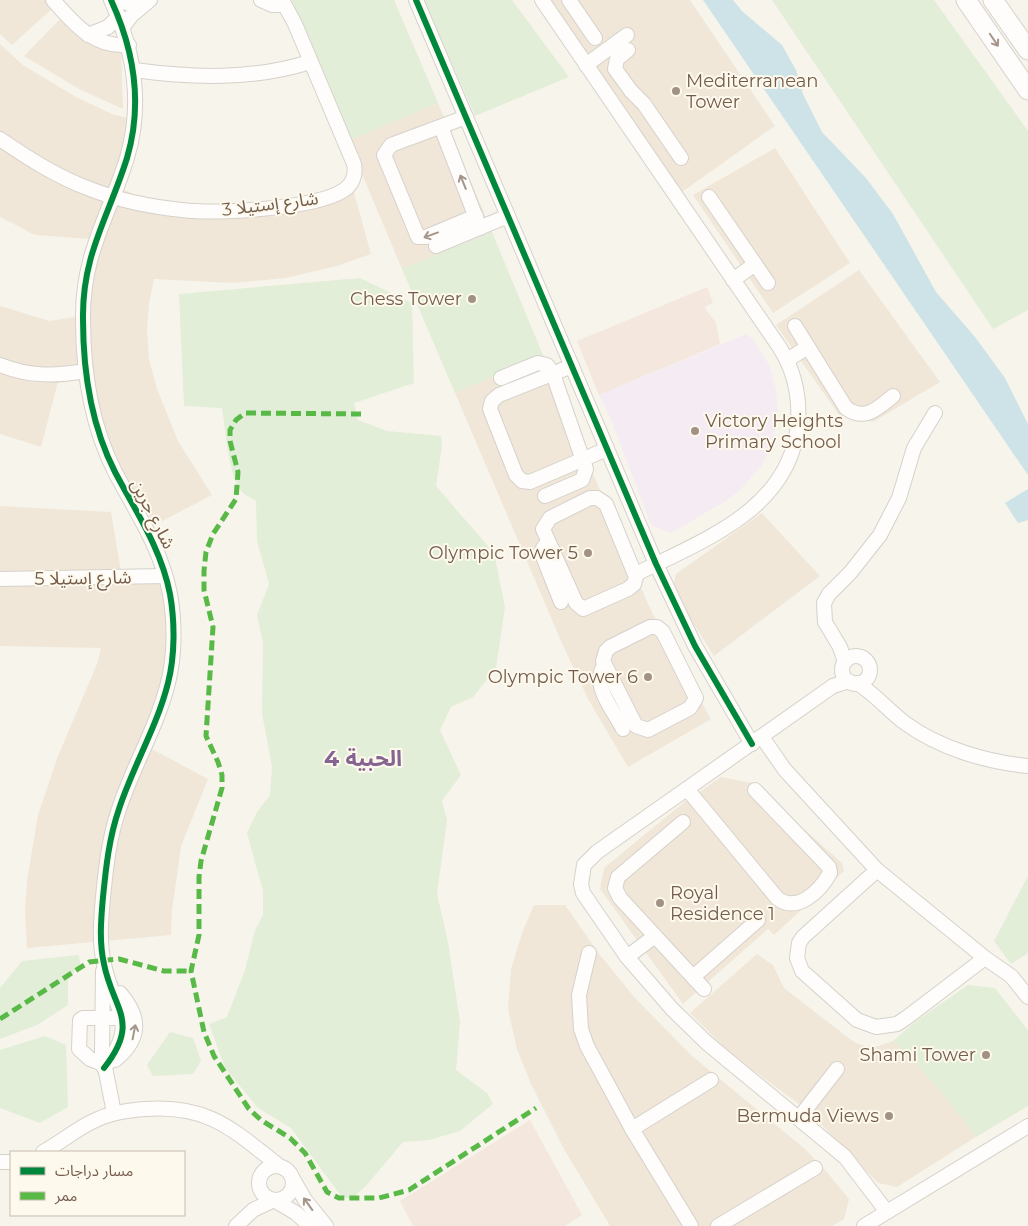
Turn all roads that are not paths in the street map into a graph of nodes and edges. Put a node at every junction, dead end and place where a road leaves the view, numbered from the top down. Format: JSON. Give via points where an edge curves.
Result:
{"nodes":[{"id":1,"x":53,"y":0,"type":"edge"},
{"id":2,"x":112,"y":0,"type":"edge"},
{"id":3,"x":138,"y":0,"type":"edge"},
{"id":4,"x":150,"y":0,"type":"edge"},
{"id":5,"x":262,"y":0,"type":"edge"},
{"id":6,"x":416,"y":0,"type":"edge"},
{"id":7,"x":542,"y":0,"type":"edge"},
{"id":8,"x":569,"y":0,"type":"edge"},
{"id":9,"x":966,"y":0,"type":"edge"},
{"id":10,"x":993,"y":0,"type":"edge"},
{"id":11,"x":283,"y":3,"type":"edge"},
{"id":12,"x":580,"y":16,"type":"junction"},
{"id":13,"x":121,"y":22,"type":"junction"},
{"id":14,"x":561,"y":29,"type":"junction"},
{"id":15,"x":88,"y":35,"type":"junction"},
{"id":16,"x":627,"y":35,"type":"dead end"},
{"id":17,"x":595,"y":38,"type":"dead end"},
{"id":18,"x":129,"y":46,"type":"junction"},
{"id":19,"x":628,"y":50,"type":"dead end"},
{"id":20,"x":1028,"y":50,"type":"edge"},
{"id":21,"x":310,"y":62,"type":"junction"},
{"id":22,"x":586,"y":65,"type":"junction"},
{"id":23,"x":134,"y":70,"type":"junction"},
{"id":24,"x":1028,"y":90,"type":"edge"},
{"id":25,"x":634,"y":94,"type":"junction"},
{"id":26,"x":615,"y":107,"type":"junction"},
{"id":27,"x":466,"y":117,"type":"junction"},
{"id":28,"x":441,"y":126,"type":"junction"},
{"id":29,"x":0,"y":139,"type":"edge"},
{"id":30,"x":681,"y":158,"type":"dead end"},
{"id":31,"x":112,"y":195,"type":"junction"},
{"id":32,"x":709,"y":197,"type":"dead end"},
{"id":33,"x":508,"y":216,"type":"junction"},
{"id":34,"x":478,"y":222,"type":"junction"},
{"id":35,"x":436,"y":246,"type":"dead end"},
{"id":36,"x":755,"y":264,"type":"junction"},
{"id":37,"x":733,"y":280,"type":"junction"},
{"id":38,"x":768,"y":284,"type":"dead end"},
{"id":39,"x":795,"y":326,"type":"dead end"},
{"id":40,"x":808,"y":347,"type":"junction"},
{"id":41,"x":787,"y":360,"type":"junction"},
{"id":42,"x":0,"y":365,"type":"edge"},
{"id":43,"x":572,"y":366,"type":"junction"},
{"id":44,"x":86,"y":371,"type":"junction"},
{"id":45,"x":553,"y":374,"type":"junction"},
{"id":46,"x":501,"y":378,"type":"dead end"},
{"id":47,"x":893,"y":396,"type":"dead end"},
{"id":48,"x":935,"y":414,"type":"dead end"},
{"id":49,"x":606,"y":449,"type":"junction"},
{"id":50,"x":584,"y":459,"type":"junction"},
{"id":51,"x":545,"y":496,"type":"dead end"},
{"id":52,"x":627,"y":498,"type":"junction"},
{"id":53,"x":608,"y":507,"type":"junction"},
{"id":54,"x":548,"y":542,"type":"junction"},
{"id":55,"x":656,"y":564,"type":"junction"},
{"id":56,"x":636,"y":574,"type":"junction"},
{"id":57,"x":165,"y":576,"type":"junction"},
{"id":58,"x":0,"y":579,"type":"edge"},
{"id":59,"x":561,"y":602,"type":"dead end"},
{"id":60,"x":680,"y":616,"type":"junction"},
{"id":61,"x":657,"y":627,"type":"junction"},
{"id":62,"x":604,"y":666,"type":"junction"},
{"id":63,"x":853,"y":672,"type":"junction"},
{"id":64,"x":714,"y":680,"type":"junction"},
{"id":65,"x":696,"y":694,"type":"junction"},
{"id":66,"x":623,"y":729,"type":"dead end"},
{"id":67,"x":756,"y":741,"type":"junction"},
{"id":68,"x":1028,"y":766,"type":"edge"},
{"id":69,"x":687,"y":790,"type":"junction"},
{"id":70,"x":755,"y":790,"type":"dead end"},
{"id":71,"x":683,"y":822,"type":"dead end"},
{"id":72,"x":878,"y":870,"type":"junction"},
{"id":73,"x":758,"y":920,"type":"dead end"},
{"id":74,"x":655,"y":936,"type":"junction"},
{"id":75,"x":589,"y":953,"type":"dead end"},
{"id":76,"x":628,"y":957,"type":"junction"},
{"id":77,"x":985,"y":958,"type":"junction"},
{"id":78,"x":104,"y":965,"type":"junction"},
{"id":79,"x":694,"y":977,"type":"junction"},
{"id":80,"x":1023,"y":978,"type":"edge"},
{"id":81,"x":110,"y":982,"type":"junction"},
{"id":82,"x":704,"y":989,"type":"dead end"},
{"id":83,"x":1028,"y":997,"type":"edge"},
{"id":84,"x":101,"y":1018,"type":"junction"},
{"id":85,"x":122,"y":1018,"type":"junction"},
{"id":86,"x":104,"y":1066,"type":"junction"},
{"id":87,"x":837,"y":1069,"type":"dead end"},
{"id":88,"x":711,"y":1080,"type":"dead end"},
{"id":89,"x":114,"y":1113,"type":"junction"},
{"id":90,"x":799,"y":1118,"type":"junction"},
{"id":91,"x":1028,"y":1126,"type":"edge"},
{"id":92,"x":632,"y":1129,"type":"junction"},
{"id":93,"x":244,"y":1138,"type":"junction"},
{"id":94,"x":45,"y":1151,"type":"edge"},
{"id":95,"x":278,"y":1165,"type":"junction"},
{"id":96,"x":815,"y":1168,"type":"dead end"},
{"id":97,"x":259,"y":1179,"type":"junction"},
{"id":98,"x":293,"y":1179,"type":"junction"},
{"id":99,"x":274,"y":1200,"type":"junction"},
{"id":100,"x":887,"y":1212,"type":"junction"},
{"id":101,"x":240,"y":1222,"type":"edge"},
{"id":102,"x":310,"y":1226,"type":"edge"},
{"id":103,"x":326,"y":1226,"type":"edge"},
{"id":104,"x":691,"y":1226,"type":"edge"},
{"id":105,"x":718,"y":1226,"type":"edge"},
{"id":106,"x":864,"y":1226,"type":"edge"}],
"edges":[{"from":1,"to":15,"type":"street"},
{"from":2,"to":3,"type":"street","via":[[126,4]]},
{"from":2,"to":13,"type":"street","name":"شارع جرين"},
{"from":4,"to":13,"type":"street"},
{"from":5,"to":11,"type":"street","via":[[272,5]]},
{"from":6,"to":27,"type":"street"},
{"from":7,"to":14,"type":"street"},
{"from":8,"to":12,"type":"street"},
{"from":9,"to":24,"type":"street","one_way":true},
{"from":10,"to":20,"type":"street"},
{"from":11,"to":21,"type":"street","name":"شارع إستيلا 3"},
{"from":12,"to":14,"type":"street"},
{"from":12,"to":17,"type":"street"},
{"from":13,"to":15,"type":"street"},
{"from":13,"to":18,"type":"street","name":"شارع جرين"},
{"from":14,"to":22,"type":"street"},
{"from":15,"to":18,"type":"street","via":[[108,44]]},
{"from":16,"to":22,"type":"street"},
{"from":18,"to":23,"type":"street","name":"شارع جرين"},
{"from":19,"to":25,"type":"street","via":[[614,66]]},
{"from":21,"to":23,"type":"street","via":[[270,72],[233,75],[187,76]]},
{"from":21,"to":31,"type":"street","name":"شارع إستيلا 3","via":[[354,164],[354,178],[346,190],[294,204],[212,211],[165,208]]},
{"from":22,"to":26,"type":"street"},
{"from":23,"to":31,"type":"street","name":"شارع جرين","via":[[132,139]]},
{"from":25,"to":26,"type":"street"},
{"from":25,"to":30,"type":"street"},
{"from":26,"to":37,"type":"street"},
{"from":27,"to":28,"type":"street"},
{"from":27,"to":33,"type":"street"},
{"from":34,"to":28,"type":"street","one_way":true},
{"from":34,"to":28,"type":"street","one_way":true,"via":[[418,237],[384,160],[385,151],[391,145]]},
{"from":29,"to":31,"type":"street","name":"شارع إستيلا 3","via":[[68,180]]},
{"from":31,"to":44,"type":"street","name":"شارع جرين","via":[[95,238],[85,281],[82,316]]},
{"from":32,"to":36,"type":"street"},
{"from":33,"to":34,"type":"street"},
{"from":33,"to":43,"type":"street"},
{"from":34,"to":35,"type":"street"},
{"from":36,"to":37,"type":"street"},
{"from":36,"to":38,"type":"street"},
{"from":37,"to":41,"type":"street"},
{"from":39,"to":40,"type":"street"},
{"from":40,"to":41,"type":"street"},
{"from":40,"to":47,"type":"street","via":[[842,404],[851,412],[868,414]]},
{"from":41,"to":55,"type":"street","via":[[798,393],[799,413],[791,457],[781,477],[768,496],[746,516]]},
{"from":42,"to":44,"type":"street","via":[[42,376]]},
{"from":43,"to":45,"type":"street"},
{"from":43,"to":49,"type":"street"},
{"from":44,"to":57,"type":"street","name":"شارع جرين","via":[[101,440],[114,471],[148,530]]},
{"from":45,"to":46,"type":"street","via":[[547,365],[538,363]]},
{"from":45,"to":50,"type":"street"},
{"from":45,"to":50,"type":"street","via":[[495,397],[490,409],[516,475],[522,481],[530,482]]},
{"from":48,"to":63,"type":"street","via":[[914,448],[899,498],[884,529],[868,553],[824,603],[824,622]]},
{"from":49,"to":50,"type":"street"},
{"from":49,"to":52,"type":"street"},
{"from":50,"to":51,"type":"street","via":[[586,473],[582,480]]},
{"from":52,"to":53,"type":"street"},
{"from":52,"to":55,"type":"street"},
{"from":53,"to":54,"type":"street","via":[[604,501],[593,498],[550,518],[543,529]]},
{"from":53,"to":56,"type":"street"},
{"from":54,"to":56,"type":"street","via":[[580,608],[589,608],[628,589],[636,581]]},
{"from":54,"to":59,"type":"street","via":[[543,548],[543,558]]},
{"from":55,"to":56,"type":"street"},
{"from":55,"to":60,"type":"street"},
{"from":57,"to":58,"type":"street","name":"شارع إستيلا 5"},
{"from":57,"to":78,"type":"street","name":"شارع جرين","via":[[173,617],[169,682],[118,811],[108,851],[101,921]]},
{"from":60,"to":61,"type":"street"},
{"from":60,"to":64,"type":"street"},
{"from":61,"to":62,"type":"street","via":[[650,627],[610,647],[604,655]]},
{"from":61,"to":65,"type":"street","via":[[663,632]]},
{"from":62,"to":65,"type":"street","via":[[636,726],[644,730],[690,708],[696,702]]},
{"from":62,"to":66,"type":"street","via":[[600,685]]},
{"from":63,"to":67,"type":"street"},
{"from":63,"to":68,"type":"street","via":[[907,725],[949,746],[998,761]]},
{"from":64,"to":65,"type":"street"},
{"from":64,"to":67,"type":"street"},
{"from":67,"to":69,"type":"street"},
{"from":67,"to":72,"type":"street"},
{"from":69,"to":70,"type":"street","via":[[777,898],[790,904],[800,903],[827,879],[830,867]]},
{"from":69,"to":76,"type":"street","via":[[597,852],[584,866],[583,893]]},
{"from":71,"to":74,"type":"street","via":[[618,876],[615,882],[616,893]]},
{"from":72,"to":77,"type":"street"},
{"from":72,"to":77,"type":"street","via":[[803,937],[797,950],[802,971],[857,1020],[876,1027],[897,1024]]},
{"from":73,"to":79,"type":"street"},
{"from":74,"to":76,"type":"street"},
{"from":74,"to":79,"type":"street"},
{"from":75,"to":92,"type":"street","via":[[579,994],[581,1030],[594,1062]]},
{"from":76,"to":90,"type":"street","via":[[691,1028]]},
{"from":77,"to":80,"type":"street"},
{"from":78,"to":81,"type":"street","name":"شارع جرين"},
{"from":78,"to":84,"type":"street","name":"شارع جرين"},
{"from":79,"to":82,"type":"street"},
{"from":80,"to":83,"type":"street"},
{"from":81,"to":85,"type":"street","name":"شارع جرين","via":[[120,1004]]},
{"from":86,"to":81,"type":"street","one_way":true,"via":[[127,1050],[135,1031],[132,1011]]},
{"from":84,"to":85,"type":"street"},
{"from":84,"to":86,"type":"street","name":"شارع جرين"},
{"from":84,"to":86,"type":"street","via":[[82,1018],[78,1025],[80,1050]]},
{"from":85,"to":86,"type":"street","name":"شارع جرين","via":[[120,1042]]},
{"from":86,"to":89,"type":"street","name":"شارع جرين"},
{"from":87,"to":90,"type":"street"},
{"from":88,"to":92,"type":"street"},
{"from":89,"to":93,"type":"street","via":[[155,1108],[193,1112],[221,1122]]},
{"from":89,"to":94,"type":"street","via":[[87,1124]]},
{"from":90,"to":100,"type":"street","via":[[845,1156]]},
{"from":91,"to":100,"type":"street"},
{"from":92,"to":104,"type":"street"},
{"from":93,"to":95,"type":"street"},
{"from":93,"to":97,"type":"street","via":[[255,1156]]},
{"from":95,"to":97,"type":"street","via":[[267,1168]]},
{"from":95,"to":98,"type":"street","via":[[288,1169]]},
{"from":96,"to":105,"type":"street"},
{"from":97,"to":99,"type":"street","via":[[265,1196]]},
{"from":97,"to":101,"type":"street"},
{"from":98,"to":99,"type":"street","via":[[290,1194]]},
{"from":103,"to":98,"type":"street","one_way":true},
{"from":99,"to":101,"type":"street"},
{"from":99,"to":102,"type":"street","via":[[296,1212]]},
{"from":100,"to":106,"type":"street"}]}
